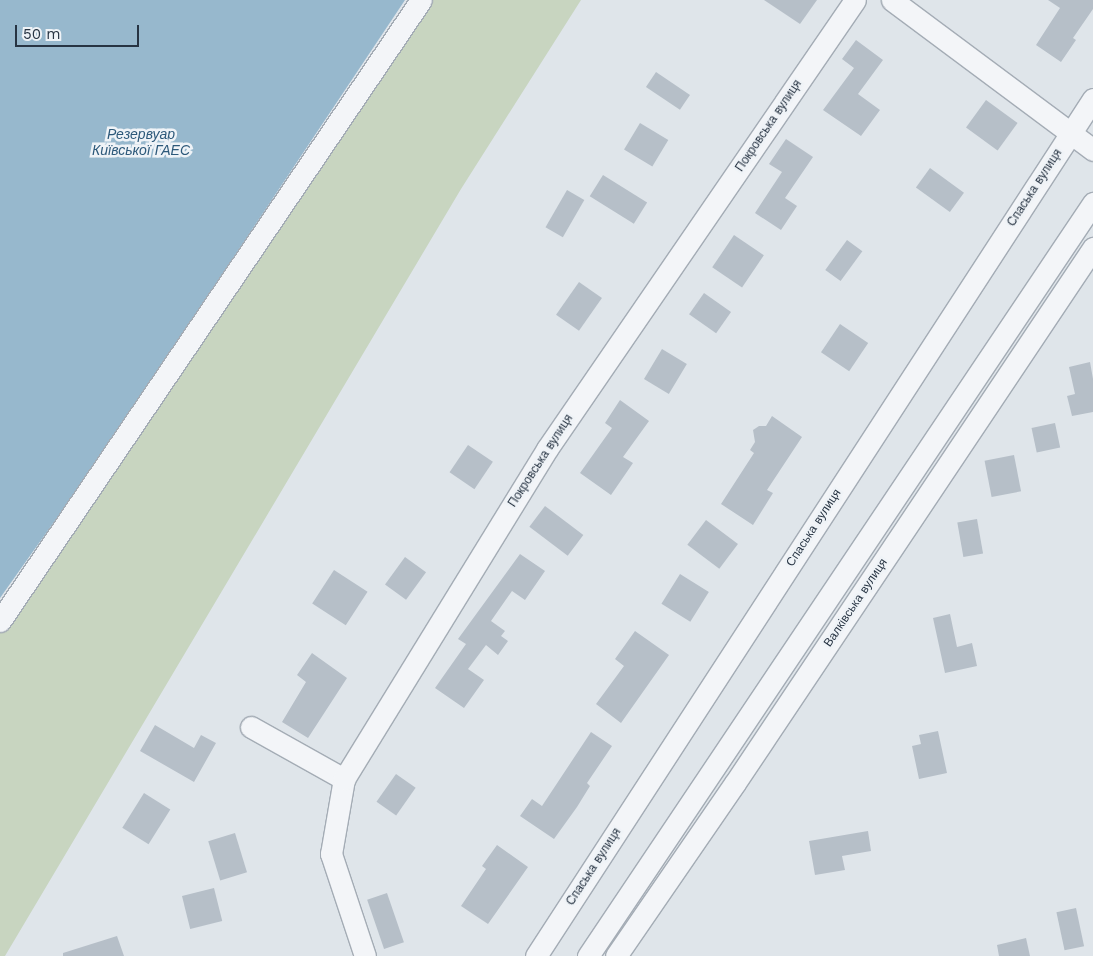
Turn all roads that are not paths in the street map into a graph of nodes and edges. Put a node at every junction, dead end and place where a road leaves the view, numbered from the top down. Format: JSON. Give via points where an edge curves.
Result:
{"nodes":[{"id":1,"x":421,"y":0,"type":"edge"},
{"id":2,"x":855,"y":0,"type":"edge"},
{"id":3,"x":892,"y":0,"type":"edge"},
{"id":4,"x":1093,"y":100,"type":"edge"},
{"id":5,"x":1070,"y":134,"type":"junction"},
{"id":6,"x":1093,"y":150,"type":"edge"},
{"id":7,"x":1093,"y":203,"type":"edge"},
{"id":8,"x":1093,"y":248,"type":"edge"},
{"id":9,"x":895,"y":498,"type":"junction"},
{"id":10,"x":916,"y":512,"type":"junction"},
{"id":11,"x":0,"y":621,"type":"edge"},
{"id":12,"x":251,"y":727,"type":"dead end"},
{"id":13,"x":344,"y":779,"type":"junction"},
{"id":14,"x":601,"y":938,"type":"junction"},
{"id":15,"x":618,"y":953,"type":"edge"},
{"id":16,"x":365,"y":956,"type":"edge"},
{"id":17,"x":536,"y":956,"type":"edge"},
{"id":18,"x":588,"y":956,"type":"edge"}],
"edges":[{"from":1,"to":11,"type":"street"},
{"from":2,"to":13,"type":"street","name":"Покровська вулиця","via":[[548,449]]},
{"from":3,"to":5,"type":"street"},
{"from":4,"to":5,"type":"street","name":"Спаська вулиця"},
{"from":5,"to":6,"type":"street"},
{"from":5,"to":17,"type":"street","name":"Спаська вулиця"},
{"from":7,"to":9,"type":"street"},
{"from":8,"to":10,"type":"street","name":"Валківська вулиця"},
{"from":9,"to":10,"type":"street"},
{"from":9,"to":14,"type":"street"},
{"from":10,"to":15,"type":"street","name":"Валківська вулиця"},
{"from":12,"to":13,"type":"street"},
{"from":13,"to":16,"type":"street","name":"Покровська вулиця","via":[[331,854]]},
{"from":14,"to":15,"type":"street"},
{"from":14,"to":18,"type":"street"}]}
